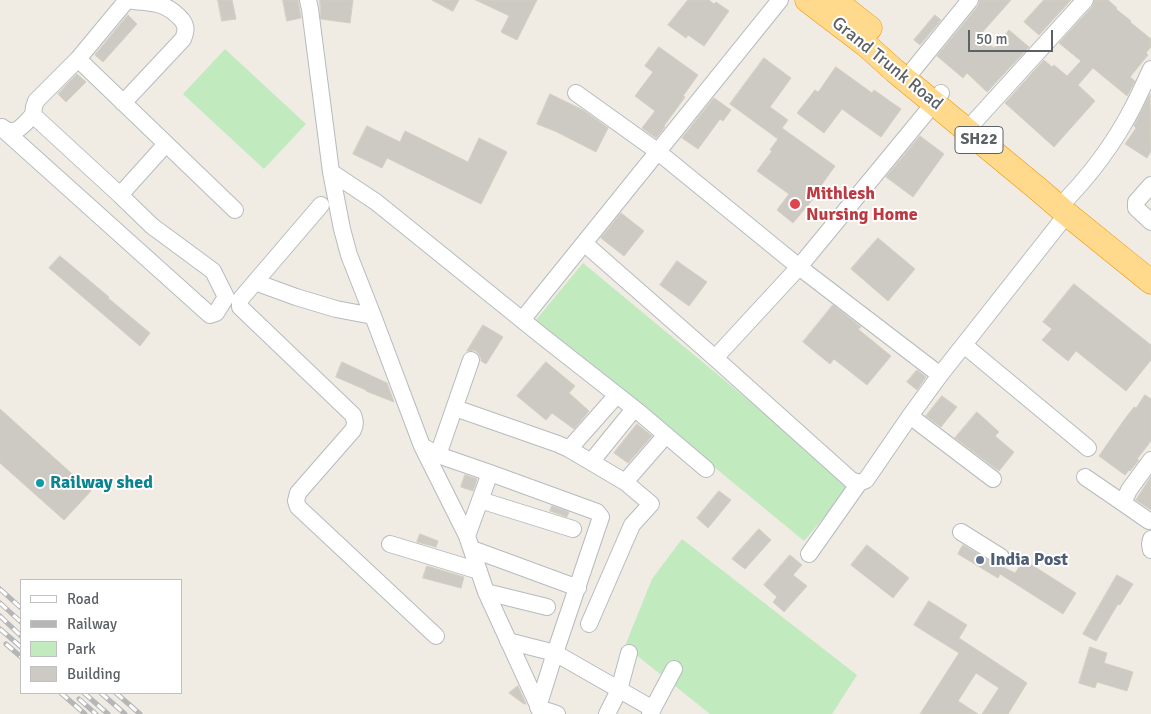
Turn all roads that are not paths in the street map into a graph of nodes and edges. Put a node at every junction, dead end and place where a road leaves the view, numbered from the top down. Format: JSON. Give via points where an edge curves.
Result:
{"nodes":[{"id":1,"x":128,"y":0,"type":"edge"},
{"id":2,"x":308,"y":0,"type":"edge"},
{"id":3,"x":780,"y":0,"type":"edge"},
{"id":4,"x":807,"y":0,"type":"edge"},
{"id":5,"x":834,"y":0,"type":"edge"},
{"id":6,"x":970,"y":0,"type":"edge"},
{"id":7,"x":1086,"y":0,"type":"edge"},
{"id":8,"x":78,"y":59,"type":"junction"},
{"id":9,"x":1151,"y":69,"type":"edge"},
{"id":10,"x":913,"y":70,"type":"junction"},
{"id":11,"x":576,"y":93,"type":"dead end"},
{"id":12,"x":938,"y":98,"type":"junction"},
{"id":13,"x":123,"y":103,"type":"junction"},
{"id":14,"x":33,"y":116,"type":"junction"},
{"id":15,"x":975,"y":121,"type":"junction"},
{"id":16,"x":2,"y":128,"type":"edge"},
{"id":17,"x":166,"y":144,"type":"junction"},
{"id":18,"x":657,"y":151,"type":"junction"},
{"id":19,"x":330,"y":172,"type":"junction"},
{"id":20,"x":1151,"y":185,"type":"edge"},
{"id":21,"x":120,"y":195,"type":"junction"},
{"id":22,"x":321,"y":205,"type":"dead end"},
{"id":23,"x":1065,"y":206,"type":"junction"},
{"id":24,"x":235,"y":210,"type":"dead end"},
{"id":25,"x":1151,"y":222,"type":"edge"},
{"id":26,"x":584,"y":243,"type":"junction"},
{"id":27,"x":1151,"y":264,"type":"edge"},
{"id":28,"x":799,"y":267,"type":"junction"},
{"id":29,"x":255,"y":282,"type":"junction"},
{"id":30,"x":1151,"y":282,"type":"edge"},
{"id":31,"x":373,"y":316,"type":"junction"},
{"id":32,"x":522,"y":320,"type":"junction"},
{"id":33,"x":964,"y":345,"type":"junction"},
{"id":34,"x":715,"y":358,"type":"junction"},
{"id":35,"x":471,"y":360,"type":"dead end"},
{"id":36,"x":940,"y":374,"type":"junction"},
{"id":37,"x":616,"y":396,"type":"junction"},
{"id":38,"x":455,"y":408,"type":"junction"},
{"id":39,"x":634,"y":409,"type":"junction"},
{"id":40,"x":910,"y":416,"type":"junction"},
{"id":41,"x":666,"y":435,"type":"junction"},
{"id":42,"x":422,"y":446,"type":"junction"},
{"id":43,"x":1088,"y":448,"type":"dead end"},
{"id":44,"x":569,"y":449,"type":"junction"},
{"id":45,"x":438,"y":455,"type":"junction"},
{"id":46,"x":1151,"y":460,"type":"edge"},
{"id":47,"x":591,"y":462,"type":"junction"},
{"id":48,"x":706,"y":469,"type":"dead end"},
{"id":49,"x":490,"y":473,"type":"junction"},
{"id":50,"x":1085,"y":477,"type":"dead end"},
{"id":51,"x":993,"y":478,"type":"dead end"},
{"id":52,"x":625,"y":482,"type":"junction"},
{"id":53,"x":859,"y":483,"type":"junction"},
{"id":54,"x":480,"y":500,"type":"junction"},
{"id":55,"x":1123,"y":502,"type":"junction"},
{"id":56,"x":1149,"y":521,"type":"dead end"},
{"id":57,"x":573,"y":528,"type":"dead end"},
{"id":58,"x":961,"y":532,"type":"dead end"},
{"id":59,"x":1151,"y":539,"type":"edge"},
{"id":60,"x":469,"y":543,"type":"junction"},
{"id":61,"x":390,"y":544,"type":"dead end"},
{"id":62,"x":1151,"y":550,"type":"edge"},
{"id":63,"x":809,"y":554,"type":"dead end"},
{"id":64,"x":1001,"y":557,"type":"dead end"},
{"id":65,"x":479,"y":571,"type":"junction"},
{"id":66,"x":578,"y":588,"type":"junction"},
{"id":67,"x":486,"y":592,"type":"junction"},
{"id":68,"x":547,"y":607,"type":"dead end"},
{"id":69,"x":589,"y":624,"type":"dead end"},
{"id":70,"x":436,"y":636,"type":"dead end"},
{"id":71,"x":508,"y":641,"type":"junction"},
{"id":72,"x":555,"y":654,"type":"junction"},
{"id":73,"x":629,"y":654,"type":"dead end"},
{"id":74,"x":674,"y":669,"type":"dead end"},
{"id":75,"x":619,"y":690,"type":"junction"},
{"id":76,"x":540,"y":711,"type":"edge"},
{"id":77,"x":651,"y":711,"type":"edge"},
{"id":78,"x":557,"y":714,"type":"edge"},
{"id":79,"x":607,"y":714,"type":"edge"}],
"edges":[{"from":1,"to":8,"type":"street"},
{"from":1,"to":13,"type":"street","via":[[158,2],[170,7],[178,15],[186,33]]},
{"from":2,"to":19,"type":"street"},
{"from":3,"to":18,"type":"street"},
{"from":4,"to":12,"type":"highway","name":"Grand Trunk Road","number":"SH22"},
{"from":5,"to":10,"type":"highway","name":"Grand Trunk Road","number":"SH22","via":[[886,41]]},
{"from":6,"to":10,"type":"street"},
{"from":7,"to":15,"type":"street"},
{"from":8,"to":13,"type":"street"},
{"from":8,"to":14,"type":"street","via":[[36,101]]},
{"from":9,"to":23,"type":"street","via":[[1115,137]]},
{"from":10,"to":12,"type":"highway","name":"Grand Trunk Road","number":"SH22"},
{"from":11,"to":18,"type":"street"},
{"from":12,"to":15,"type":"highway","name":"Grand Trunk Road","number":"SH22"},
{"from":12,"to":23,"type":"highway","name":"Grand Trunk Road","number":"SH22"},
{"from":12,"to":28,"type":"street"},
{"from":13,"to":17,"type":"street"},
{"from":14,"to":16,"type":"street","via":[[14,132]]},
{"from":14,"to":21,"type":"street"},
{"from":15,"to":23,"type":"highway","name":"Grand Trunk Road","number":"SH22","via":[[1049,182]]},
{"from":16,"to":21,"type":"street","via":[[210,315],[216,313],[226,297],[212,271],[152,226]]},
{"from":17,"to":21,"type":"street"},
{"from":17,"to":24,"type":"street"},
{"from":18,"to":26,"type":"street"},
{"from":18,"to":28,"type":"street"},
{"from":19,"to":31,"type":"street","via":[[349,255]]},
{"from":19,"to":32,"type":"street","via":[[376,202]]},
{"from":20,"to":25,"type":"street","via":[[1136,202],[1136,208]]},
{"from":22,"to":29,"type":"street"},
{"from":23,"to":27,"type":"highway","name":"Grand Trunk Road","number":"SH22"},
{"from":23,"to":30,"type":"highway","name":"Grand Trunk Road","number":"SH22"},
{"from":23,"to":33,"type":"street"},
{"from":26,"to":32,"type":"street"},
{"from":26,"to":34,"type":"street"},
{"from":28,"to":34,"type":"street"},
{"from":28,"to":36,"type":"street"},
{"from":29,"to":31,"type":"street","via":[[336,309]]},
{"from":29,"to":70,"type":"street","via":[[240,300],[240,307],[355,420],[353,430],[298,493],[298,507]]},
{"from":31,"to":42,"type":"street"},
{"from":32,"to":37,"type":"street"},
{"from":33,"to":36,"type":"street"},
{"from":33,"to":43,"type":"street"},
{"from":34,"to":53,"type":"street","via":[[851,480]]},
{"from":35,"to":38,"type":"street"},
{"from":36,"to":40,"type":"street"},
{"from":37,"to":39,"type":"street"},
{"from":37,"to":44,"type":"street"},
{"from":38,"to":44,"type":"street"},
{"from":38,"to":45,"type":"street"},
{"from":39,"to":41,"type":"street"},
{"from":39,"to":47,"type":"street"},
{"from":40,"to":51,"type":"street"},
{"from":40,"to":53,"type":"street","via":[[866,480]]},
{"from":41,"to":48,"type":"street"},
{"from":41,"to":52,"type":"street"},
{"from":42,"to":45,"type":"street"},
{"from":42,"to":60,"type":"street"},
{"from":44,"to":47,"type":"street"},
{"from":45,"to":49,"type":"street"},
{"from":46,"to":55,"type":"street"},
{"from":47,"to":52,"type":"street"},
{"from":49,"to":54,"type":"street"},
{"from":49,"to":66,"type":"street","via":[[597,512],[600,523]]},
{"from":50,"to":55,"type":"street"},
{"from":52,"to":69,"type":"street","via":[[651,504],[632,525]]},
{"from":53,"to":63,"type":"street"},
{"from":54,"to":57,"type":"street"},
{"from":54,"to":60,"type":"street"},
{"from":55,"to":56,"type":"street"},
{"from":58,"to":64,"type":"street"},
{"from":59,"to":62,"type":"street"},
{"from":60,"to":65,"type":"street"},
{"from":60,"to":66,"type":"street"},
{"from":61,"to":65,"type":"street"},
{"from":65,"to":67,"type":"street"},
{"from":66,"to":72,"type":"street"},
{"from":67,"to":68,"type":"street"},
{"from":67,"to":71,"type":"street"},
{"from":71,"to":72,"type":"street"},
{"from":71,"to":76,"type":"street"},
{"from":72,"to":75,"type":"street"},
{"from":72,"to":76,"type":"street"},
{"from":73,"to":75,"type":"street"},
{"from":74,"to":77,"type":"street"},
{"from":75,"to":77,"type":"street"},
{"from":75,"to":79,"type":"street"},
{"from":76,"to":78,"type":"street"}]}
